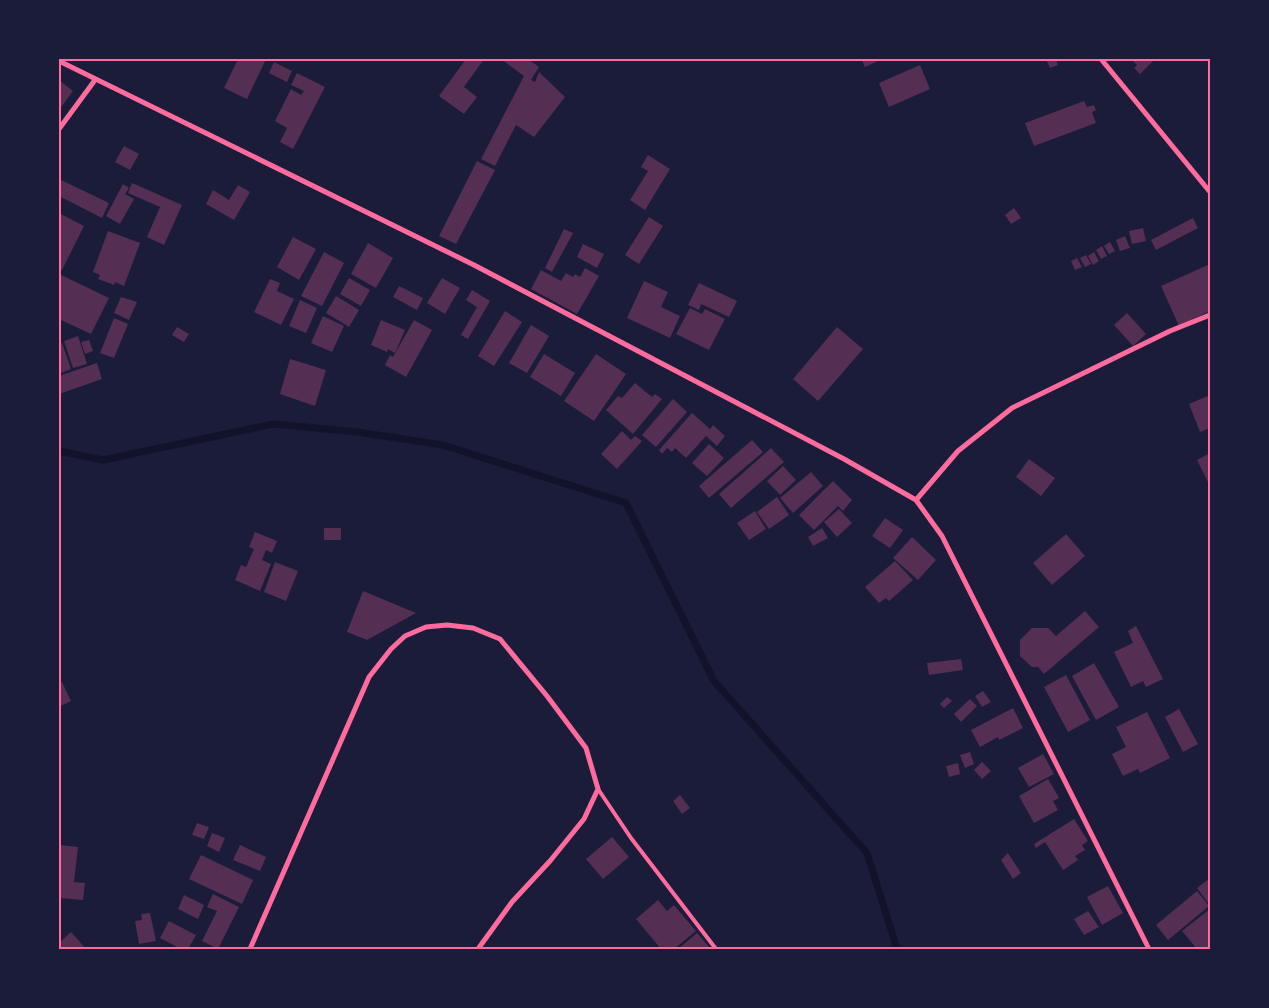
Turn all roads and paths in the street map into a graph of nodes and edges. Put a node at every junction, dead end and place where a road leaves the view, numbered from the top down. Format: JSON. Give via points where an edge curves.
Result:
{"nodes":[{"id":1,"x":1101,"y":59,"type":"edge"},
{"id":2,"x":59,"y":60,"type":"edge"},
{"id":3,"x":95,"y":80,"type":"junction"},
{"id":4,"x":59,"y":129,"type":"edge"},
{"id":5,"x":1210,"y":192,"type":"edge"},
{"id":6,"x":1210,"y":315,"type":"edge"},
{"id":7,"x":916,"y":500,"type":"junction"},
{"id":8,"x":598,"y":789,"type":"junction"},
{"id":9,"x":250,"y":949,"type":"edge"},
{"id":10,"x":478,"y":949,"type":"edge"},
{"id":11,"x":716,"y":949,"type":"edge"},
{"id":12,"x":1150,"y":949,"type":"edge"}],
"edges":[{"from":1,"to":5,"type":"street"},
{"from":2,"to":3,"type":"street"},
{"from":3,"to":4,"type":"street"},
{"from":3,"to":7,"type":"street","via":[[474,265]]},
{"from":6,"to":7,"type":"street","via":[[1170,331],[1012,408],[958,451]]},
{"from":7,"to":12,"type":"street","via":[[942,536]]},
{"from":8,"to":9,"type":"street","via":[[586,748],[500,639],[473,628],[448,625],[426,627],[405,636],[369,677]]},
{"from":8,"to":10,"type":"street","via":[[584,819],[512,902]]},
{"from":8,"to":11,"type":"lane","via":[[631,838]]}]}
